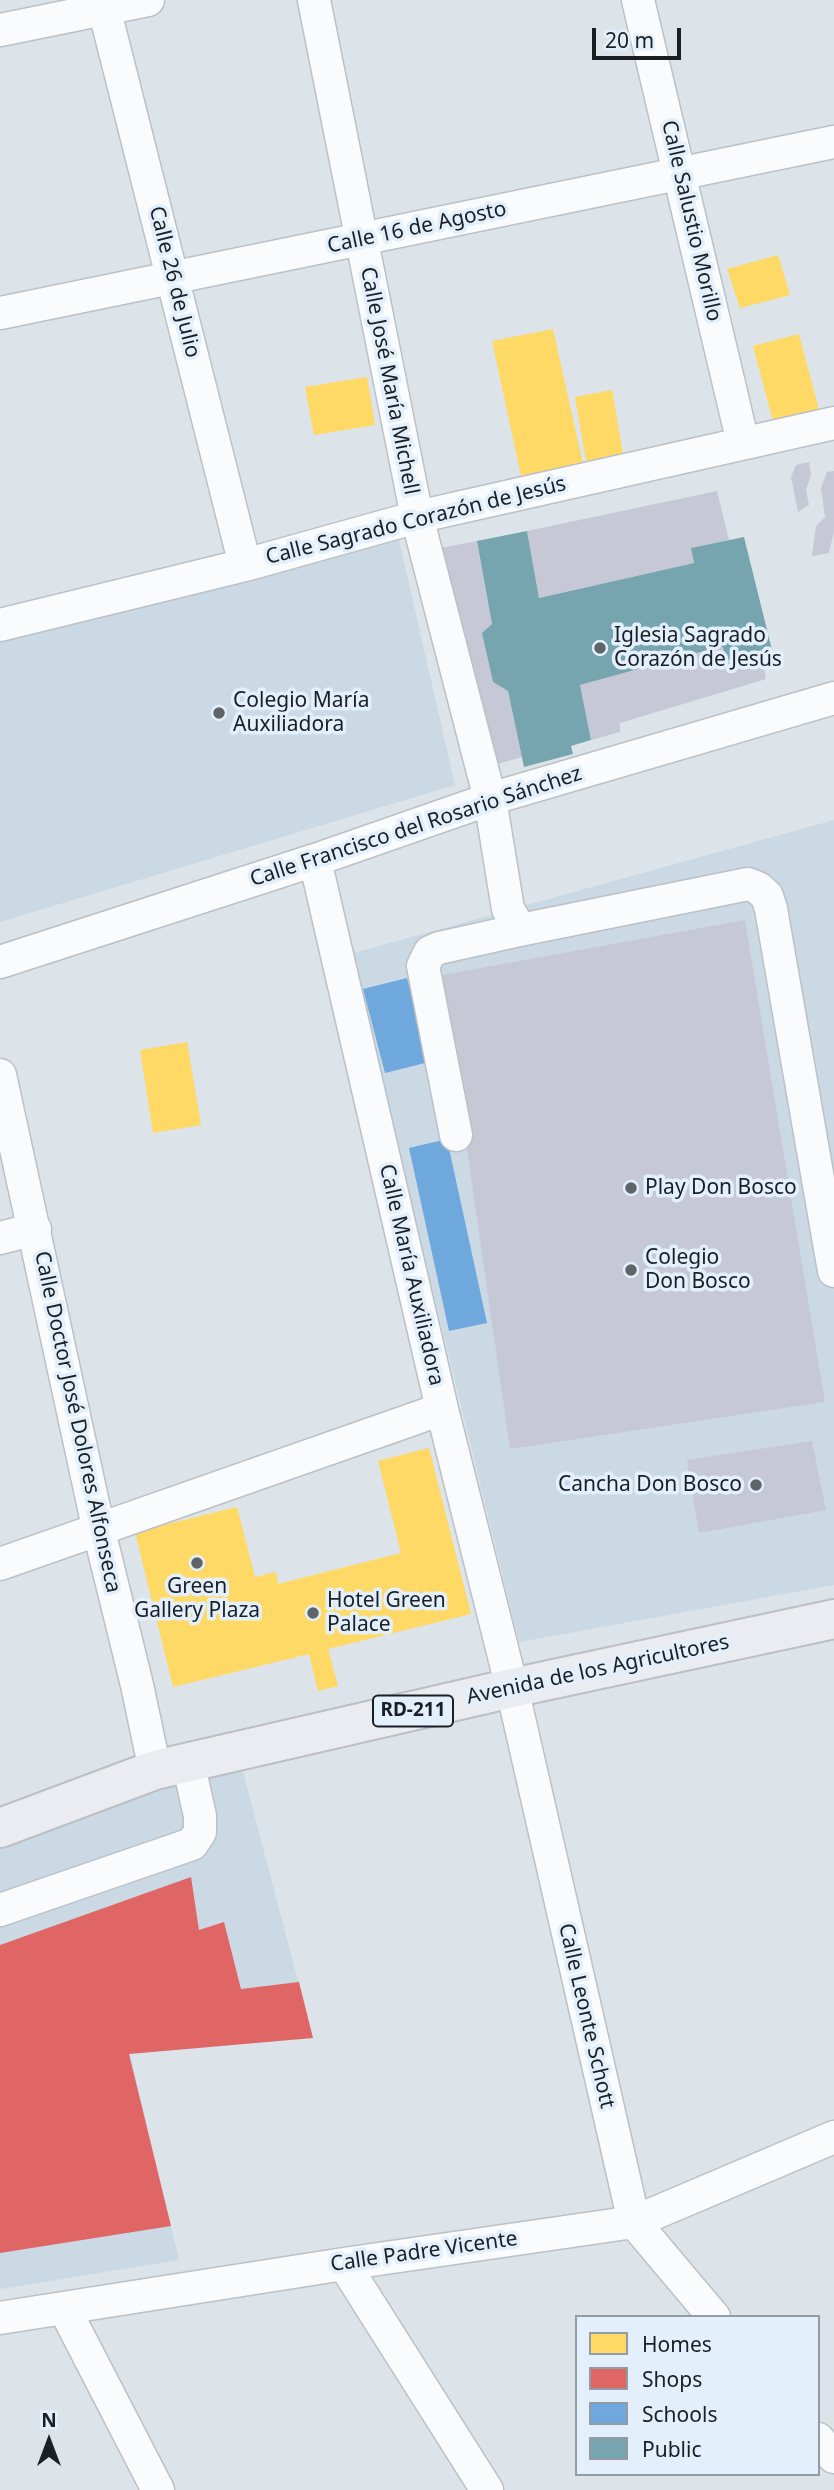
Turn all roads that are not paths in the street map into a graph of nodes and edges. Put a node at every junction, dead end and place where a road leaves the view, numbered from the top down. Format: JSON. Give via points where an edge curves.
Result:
{"nodes":[{"id":1,"x":148,"y":0,"type":"edge"},
{"id":2,"x":314,"y":0,"type":"edge"},
{"id":3,"x":638,"y":0,"type":"edge"},
{"id":4,"x":103,"y":5,"type":"edge"},
{"id":5,"x":0,"y":30,"type":"edge"},
{"id":6,"x":834,"y":142,"type":"edge"},
{"id":7,"x":680,"y":174,"type":"junction"},
{"id":8,"x":361,"y":239,"type":"junction"},
{"id":9,"x":173,"y":278,"type":"junction"},
{"id":10,"x":0,"y":313,"type":"edge"},
{"id":11,"x":834,"y":424,"type":"edge"},
{"id":12,"x":743,"y":443,"type":"junction"},
{"id":13,"x":417,"y":517,"type":"junction"},
{"id":14,"x":245,"y":565,"type":"junction"},
{"id":15,"x":0,"y":625,"type":"edge"},
{"id":16,"x":834,"y":698,"type":"edge"},
{"id":17,"x":489,"y":799,"type":"junction"},
{"id":18,"x":314,"y":860,"type":"junction"},
{"id":19,"x":514,"y":919,"type":"junction"},
{"id":20,"x":0,"y":962,"type":"edge"},
{"id":21,"x":0,"y":1074,"type":"edge"},
{"id":22,"x":456,"y":1135,"type":"dead end"},
{"id":23,"x":35,"y":1229,"type":"junction"},
{"id":24,"x":0,"y":1238,"type":"edge"},
{"id":25,"x":834,"y":1271,"type":"edge"},
{"id":26,"x":442,"y":1409,"type":"junction"},
{"id":27,"x":99,"y":1531,"type":"junction"},
{"id":28,"x":0,"y":1564,"type":"edge"},
{"id":29,"x":834,"y":1619,"type":"edge"},
{"id":30,"x":512,"y":1688,"type":"junction"},
{"id":31,"x":171,"y":1766,"type":"junction"},
{"id":32,"x":0,"y":1828,"type":"edge"},
{"id":33,"x":0,"y":1910,"type":"edge"},
{"id":34,"x":834,"y":2137,"type":"edge"},
{"id":35,"x":634,"y":2222,"type":"junction"},
{"id":36,"x":344,"y":2264,"type":"junction"},
{"id":37,"x":64,"y":2308,"type":"junction"},
{"id":38,"x":712,"y":2315,"type":"edge"},
{"id":39,"x":0,"y":2319,"type":"edge"},
{"id":40,"x":820,"y":2441,"type":"edge"},
{"id":41,"x":834,"y":2457,"type":"edge"},
{"id":42,"x":158,"y":2490,"type":"edge"},
{"id":43,"x":487,"y":2490,"type":"edge"}],
"edges":[{"from":1,"to":4,"type":"street"},
{"from":2,"to":8,"type":"street","name":"Calle José María Michell"},
{"from":3,"to":7,"type":"street","name":"Calle Salustio Morillo"},
{"from":4,"to":5,"type":"street"},
{"from":4,"to":9,"type":"street","name":"Calle 26 de Julio"},
{"from":6,"to":7,"type":"street","name":"Calle 16 de Agosto"},
{"from":7,"to":8,"type":"street","name":"Calle 16 de Agosto"},
{"from":7,"to":12,"type":"street","name":"Calle Salustio Morillo"},
{"from":8,"to":9,"type":"street","name":"Calle 16 de Agosto"},
{"from":8,"to":13,"type":"street","name":"Calle José María Michell"},
{"from":9,"to":10,"type":"street","name":"Calle 16 de Agosto"},
{"from":9,"to":14,"type":"street","name":"Calle 26 de Julio"},
{"from":11,"to":12,"type":"street","name":"Calle Sagrado Corazón de Jesús"},
{"from":12,"to":13,"type":"street","name":"Calle Sagrado Corazón de Jesús"},
{"from":13,"to":14,"type":"street","name":"Calle Sagrado Corazón de Jesús"},
{"from":13,"to":17,"type":"street","name":"Calle José María Michell"},
{"from":14,"to":15,"type":"street","name":"Calle Sagrado Corazón de Jesús"},
{"from":16,"to":17,"type":"street","name":"Calle Francisco del Rosario Sánchez"},
{"from":17,"to":18,"type":"street","name":"Calle Francisco del Rosario Sánchez"},
{"from":17,"to":19,"type":"street","name":"Calle José María Michell"},
{"from":18,"to":20,"type":"street","name":"Calle Francisco del Rosario Sánchez"},
{"from":18,"to":26,"type":"street","name":"Calle María Auxiliadora"},
{"from":19,"to":22,"type":"street","via":[[439,948],[425,958],[424,975]]},
{"from":19,"to":25,"type":"street","via":[[748,884],[767,895]]},
{"from":21,"to":23,"type":"street","name":"Calle Doctor José Dolores Alfonseca"},
{"from":23,"to":24,"type":"street"},
{"from":23,"to":27,"type":"street","name":"Calle Doctor José Dolores Alfonseca"},
{"from":26,"to":27,"type":"street"},
{"from":26,"to":30,"type":"street","name":"Calle María Auxiliadora"},
{"from":27,"to":28,"type":"street"},
{"from":27,"to":31,"type":"street","name":"Calle Doctor José Dolores Alfonseca","via":[[137,1685]]},
{"from":29,"to":30,"type":"main road","name":"Avenida de los Agricultores","number":"RD-211"},
{"from":30,"to":31,"type":"main road","name":"Avenida de los Agricultores","number":"RD-211"},
{"from":30,"to":35,"type":"street","name":"Calle Leonte Schott"},
{"from":31,"to":32,"type":"main road","name":"Avenida de los Agricultores","number":"RD-211"},
{"from":31,"to":33,"type":"street","name":"Calle Doctor José Dolores Alfonseca","via":[[200,1815],[200,1832],[192,1844]]},
{"from":34,"to":35,"type":"street","name":"Calle Padre Vicente"},
{"from":35,"to":36,"type":"street","name":"Calle Padre Vicente"},
{"from":35,"to":38,"type":"street","name":"Calle Leonte Schott"},
{"from":36,"to":37,"type":"street","name":"Calle Padre Vicente"},
{"from":36,"to":43,"type":"street"},
{"from":37,"to":39,"type":"street","name":"Calle Padre Vicente"},
{"from":37,"to":42,"type":"street"},
{"from":40,"to":41,"type":"street"}]}
